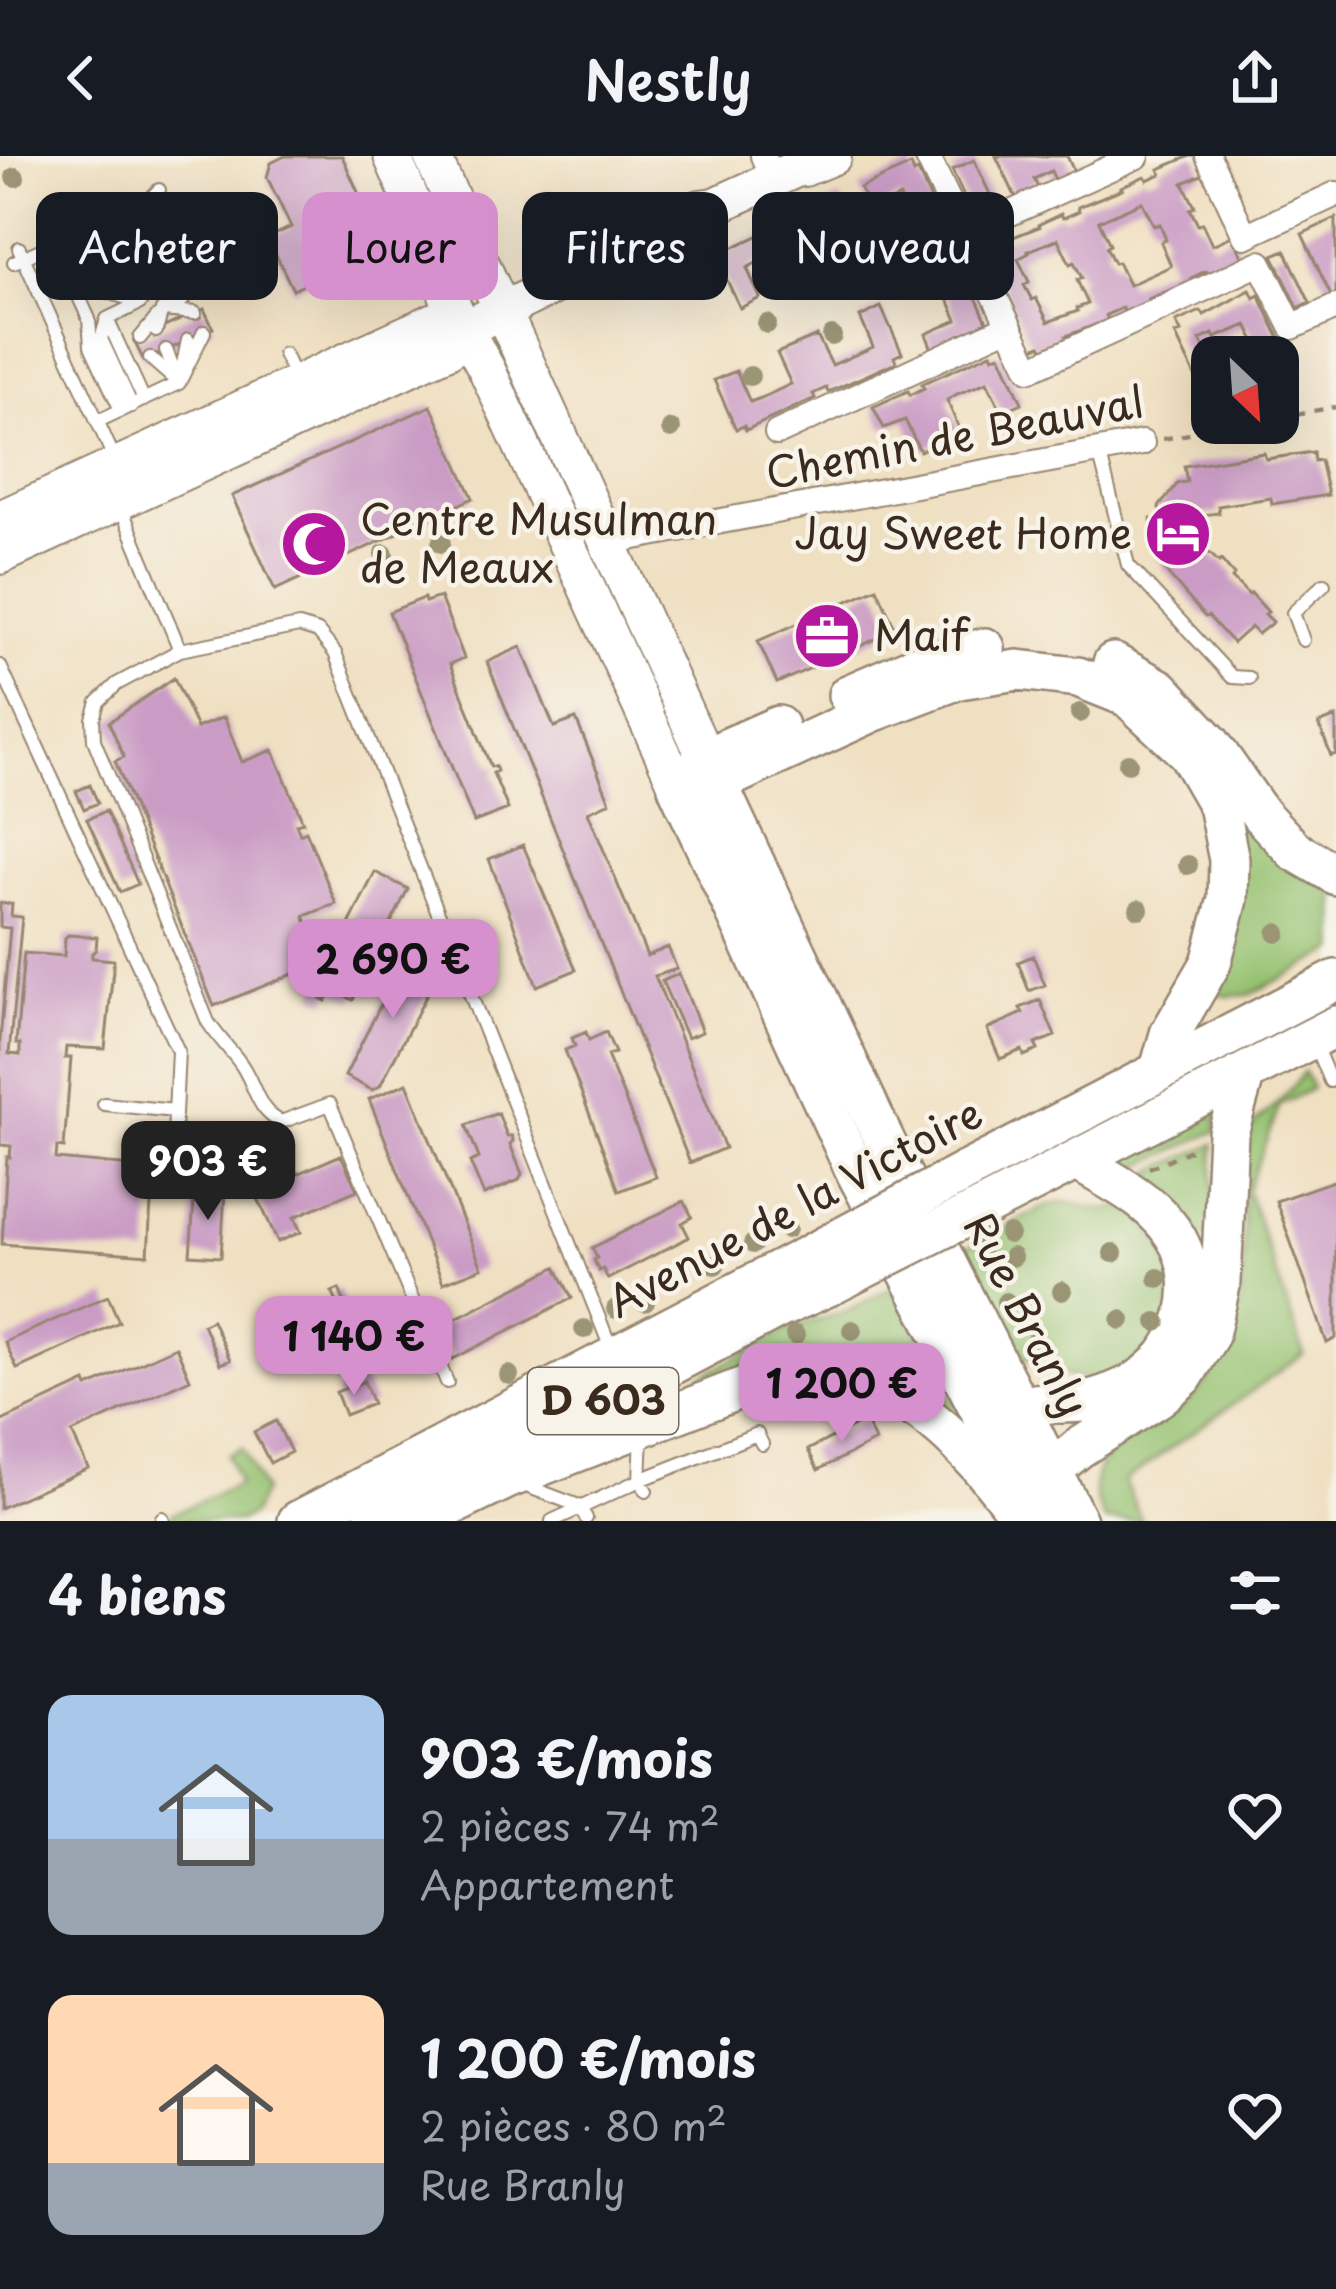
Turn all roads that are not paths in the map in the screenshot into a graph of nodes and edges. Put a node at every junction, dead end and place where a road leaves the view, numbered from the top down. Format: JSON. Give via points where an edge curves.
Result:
{"nodes":[{"id":1,"x":392,"y":156,"type":"edge"},
{"id":2,"x":431,"y":156,"type":"edge"},
{"id":3,"x":833,"y":156,"type":"edge"},
{"id":4,"x":1137,"y":156,"type":"edge"},
{"id":5,"x":1208,"y":156,"type":"edge"},
{"id":6,"x":931,"y":157,"type":"edge"},
{"id":7,"x":768,"y":168,"type":"edge"},
{"id":8,"x":946,"y":192,"type":"edge"},
{"id":9,"x":1336,"y":194,"type":"edge"},
{"id":10,"x":1014,"y":211,"type":"edge"},
{"id":11,"x":36,"y":249,"type":"edge"},
{"id":12,"x":36,"y":291,"type":"edge"},
{"id":13,"x":40,"y":300,"type":"edge"},
{"id":14,"x":80,"y":300,"type":"edge"},
{"id":15,"x":131,"y":300,"type":"edge"},
{"id":16,"x":137,"y":300,"type":"edge"},
{"id":17,"x":140,"y":300,"type":"edge"},
{"id":18,"x":142,"y":300,"type":"edge"},
{"id":19,"x":183,"y":300,"type":"edge"},
{"id":20,"x":996,"y":300,"type":"edge"},
{"id":21,"x":140,"y":303,"type":"junction"},
{"id":22,"x":1336,"y":307,"type":"edge"},
{"id":23,"x":162,"y":310,"type":"junction"},
{"id":24,"x":503,"y":310,"type":"junction"},
{"id":25,"x":195,"y":313,"type":"dead end"},
{"id":26,"x":178,"y":320,"type":"dead end"},
{"id":27,"x":1009,"y":326,"type":"junction"},
{"id":28,"x":464,"y":328,"type":"junction"},
{"id":29,"x":156,"y":331,"type":"dead end"},
{"id":30,"x":204,"y":332,"type":"dead end"},
{"id":31,"x":140,"y":338,"type":"dead end"},
{"id":32,"x":188,"y":340,"type":"dead end"},
{"id":33,"x":166,"y":350,"type":"dead end"},
{"id":34,"x":149,"y":358,"type":"dead end"},
{"id":35,"x":179,"y":383,"type":"junction"},
{"id":36,"x":497,"y":393,"type":"junction"},
{"id":37,"x":132,"y":405,"type":"junction"},
{"id":38,"x":98,"y":421,"type":"junction"},
{"id":39,"x":777,"y":433,"type":"dead end"},
{"id":40,"x":1142,"y":443,"type":"road end"},
{"id":41,"x":1099,"y":451,"type":"junction"},
{"id":42,"x":118,"y":483,"type":"junction"},
{"id":43,"x":160,"y":483,"type":"junction"},
{"id":44,"x":0,"y":519,"type":"edge"},
{"id":45,"x":608,"y":542,"type":"junction"},
{"id":46,"x":0,"y":556,"type":"edge"},
{"id":47,"x":1324,"y":584,"type":"dead end"},
{"id":48,"x":1303,"y":640,"type":"dead end"},
{"id":49,"x":180,"y":650,"type":"junction"},
{"id":50,"x":0,"y":666,"type":"edge"},
{"id":51,"x":1249,"y":678,"type":"dead end"},
{"id":52,"x":700,"y":776,"type":"junction"},
{"id":53,"x":1336,"y":875,"type":"edge"},
{"id":54,"x":1336,"y":980,"type":"edge"},
{"id":55,"x":1324,"y":1032,"type":"edge"},
{"id":56,"x":1160,"y":1069,"type":"junction"},
{"id":57,"x":1245,"y":1073,"type":"junction"},
{"id":58,"x":1330,"y":1081,"type":"dead end"},
{"id":59,"x":104,"y":1104,"type":"dead end"},
{"id":60,"x":175,"y":1111,"type":"junction"},
{"id":61,"x":872,"y":1160,"type":"junction"},
{"id":62,"x":1078,"y":1161,"type":"junction"},
{"id":63,"x":172,"y":1178,"type":"dead end"},
{"id":64,"x":824,"y":1268,"type":"junction"},
{"id":65,"x":615,"y":1358,"type":"junction"},
{"id":66,"x":447,"y":1382,"type":"dead end"},
{"id":67,"x":1019,"y":1409,"type":"junction"},
{"id":68,"x":642,"y":1427,"type":"junction"},
{"id":69,"x":762,"y":1444,"type":"dead end"},
{"id":70,"x":1051,"y":1471,"type":"junction"},
{"id":71,"x":509,"y":1478,"type":"junction"},
{"id":72,"x":643,"y":1485,"type":"junction"},
{"id":73,"x":582,"y":1512,"type":"edge"},
{"id":74,"x":298,"y":1521,"type":"edge"},
{"id":75,"x":374,"y":1521,"type":"edge"},
{"id":76,"x":420,"y":1521,"type":"edge"},
{"id":77,"x":552,"y":1521,"type":"edge"},
{"id":78,"x":1023,"y":1521,"type":"edge"},
{"id":79,"x":1038,"y":1521,"type":"edge"},
{"id":80,"x":1077,"y":1521,"type":"edge"}],
"edges":[{"from":1,"to":28,"type":"street"},
{"from":2,"to":24,"type":"street"},
{"from":3,"to":7,"type":"street"},
{"from":4,"to":10,"type":"street"},
{"from":5,"to":9,"type":"street","via":[[1245,236]]},
{"from":6,"to":8,"type":"street"},
{"from":7,"to":24,"type":"street","via":[[716,206]]},
{"from":11,"to":12,"type":"lane","via":[[19,255]]},
{"from":13,"to":38,"type":"lane"},
{"from":14,"to":37,"type":"lane","via":[[91,346]]},
{"from":15,"to":21,"type":"lane"},
{"from":16,"to":21,"type":"lane"},
{"from":17,"to":21,"type":"lane"},
{"from":18,"to":21,"type":"lane"},
{"from":19,"to":23,"type":"lane"},
{"from":20,"to":27,"type":"street"},
{"from":21,"to":37,"type":"lane","via":[[107,319]]},
{"from":22,"to":27,"type":"street","via":[[1292,327],[1260,263],[1030,369]]},
{"from":23,"to":25,"type":"lane"},
{"from":23,"to":26,"type":"lane"},
{"from":23,"to":29,"type":"lane"},
{"from":23,"to":31,"type":"lane"},
{"from":24,"to":28,"type":"street"},
{"from":24,"to":45,"type":"street"},
{"from":27,"to":39,"type":"street"},
{"from":28,"to":36,"type":"street"},
{"from":28,"to":42,"type":"street","via":[[435,321],[291,369]]},
{"from":28,"to":43,"type":"street","via":[[448,350]]},
{"from":30,"to":35,"type":"lane"},
{"from":32,"to":35,"type":"lane"},
{"from":33,"to":35,"type":"lane"},
{"from":34,"to":35,"type":"lane"},
{"from":35,"to":37,"type":"lane"},
{"from":36,"to":43,"type":"street","via":[[466,379],[436,378],[248,462]]},
{"from":36,"to":52,"type":"street"},
{"from":37,"to":38,"type":"lane"},
{"from":38,"to":42,"type":"lane"},
{"from":40,"to":41,"type":"street","name":"Chemin de Beauval"},
{"from":41,"to":45,"type":"street","name":"Chemin de Beauval"},
{"from":41,"to":51,"type":"lane","via":[[1128,565],[1232,677]]},
{"from":42,"to":43,"type":"street"},
{"from":42,"to":44,"type":"street"},
{"from":42,"to":46,"type":"street"},
{"from":42,"to":49,"type":"lane"},
{"from":45,"to":52,"type":"street"},
{"from":47,"to":48,"type":"lane","via":[[1293,614]]},
{"from":49,"to":65,"type":"lane","via":[[298,626],[318,632],[335,653]]},
{"from":49,"to":66,"type":"lane","via":[[98,702],[94,740],[208,1022],[241,1063],[266,1115],[280,1122],[331,1104]]},
{"from":50,"to":60,"type":"lane","via":[[178,1051]]},
{"from":52,"to":53,"type":"main road","via":[[920,664],[994,646],[1068,649],[1160,689],[1294,851]]},
{"from":52,"to":56,"type":"main road","via":[[959,679],[1018,670],[1058,674],[1128,697],[1188,753],[1218,805],[1229,860],[1228,899],[1210,963]]},
{"from":52,"to":61,"type":"main road"},
{"from":54,"to":56,"type":"main road","name":"Avenue de la Victoire","number":"D 603"},
{"from":55,"to":57,"type":"main road","name":"Avenue de la Victoire","number":"D 603"},
{"from":55,"to":58,"type":"lane"},
{"from":56,"to":64,"type":"main road","name":"Avenue de la Victoire","number":"D 603","bridge":true,"via":[[965,1172]]},
{"from":57,"to":62,"type":"main road","name":"Avenue de la Victoire","number":"D 603"},
{"from":57,"to":70,"type":"main road","via":[[1228,1133],[1222,1281],[1209,1336],[1160,1397]]},
{"from":59,"to":60,"type":"lane"},
{"from":60,"to":63,"type":"lane"},
{"from":61,"to":67,"type":"main road","name":"Rue Branly"},
{"from":61,"to":79,"type":"main road","name":"Rue Branly"},
{"from":62,"to":64,"type":"main road","name":"Avenue de la Victoire","number":"D 603","bridge":true,"via":[[983,1208]]},
{"from":62,"to":67,"type":"main road","via":[[1170,1227],[1190,1281],[1188,1312],[1168,1353],[1127,1386]]},
{"from":64,"to":65,"type":"main road","name":"Avenue de la Victoire","number":"D 603"},
{"from":64,"to":75,"type":"main road","name":"Avenue de la Victoire","number":"D 603","via":[[779,1308]]},
{"from":65,"to":74,"type":"main road","name":"Avenue de la Victoire","number":"D 603"},
{"from":67,"to":70,"type":"main road","name":"Rue Branly"},
{"from":68,"to":71,"type":"main road"},
{"from":68,"to":72,"type":"lane"},
{"from":68,"to":78,"type":"main road","via":[[757,1382],[832,1373],[908,1401],[961,1445]]},
{"from":69,"to":72,"type":"lane","via":[[757,1434]]},
{"from":70,"to":80,"type":"main road","name":"Rue Branly"},
{"from":71,"to":73,"type":"lane"},
{"from":71,"to":76,"type":"main road"},
{"from":72,"to":73,"type":"lane"},
{"from":73,"to":77,"type":"lane"}]}
